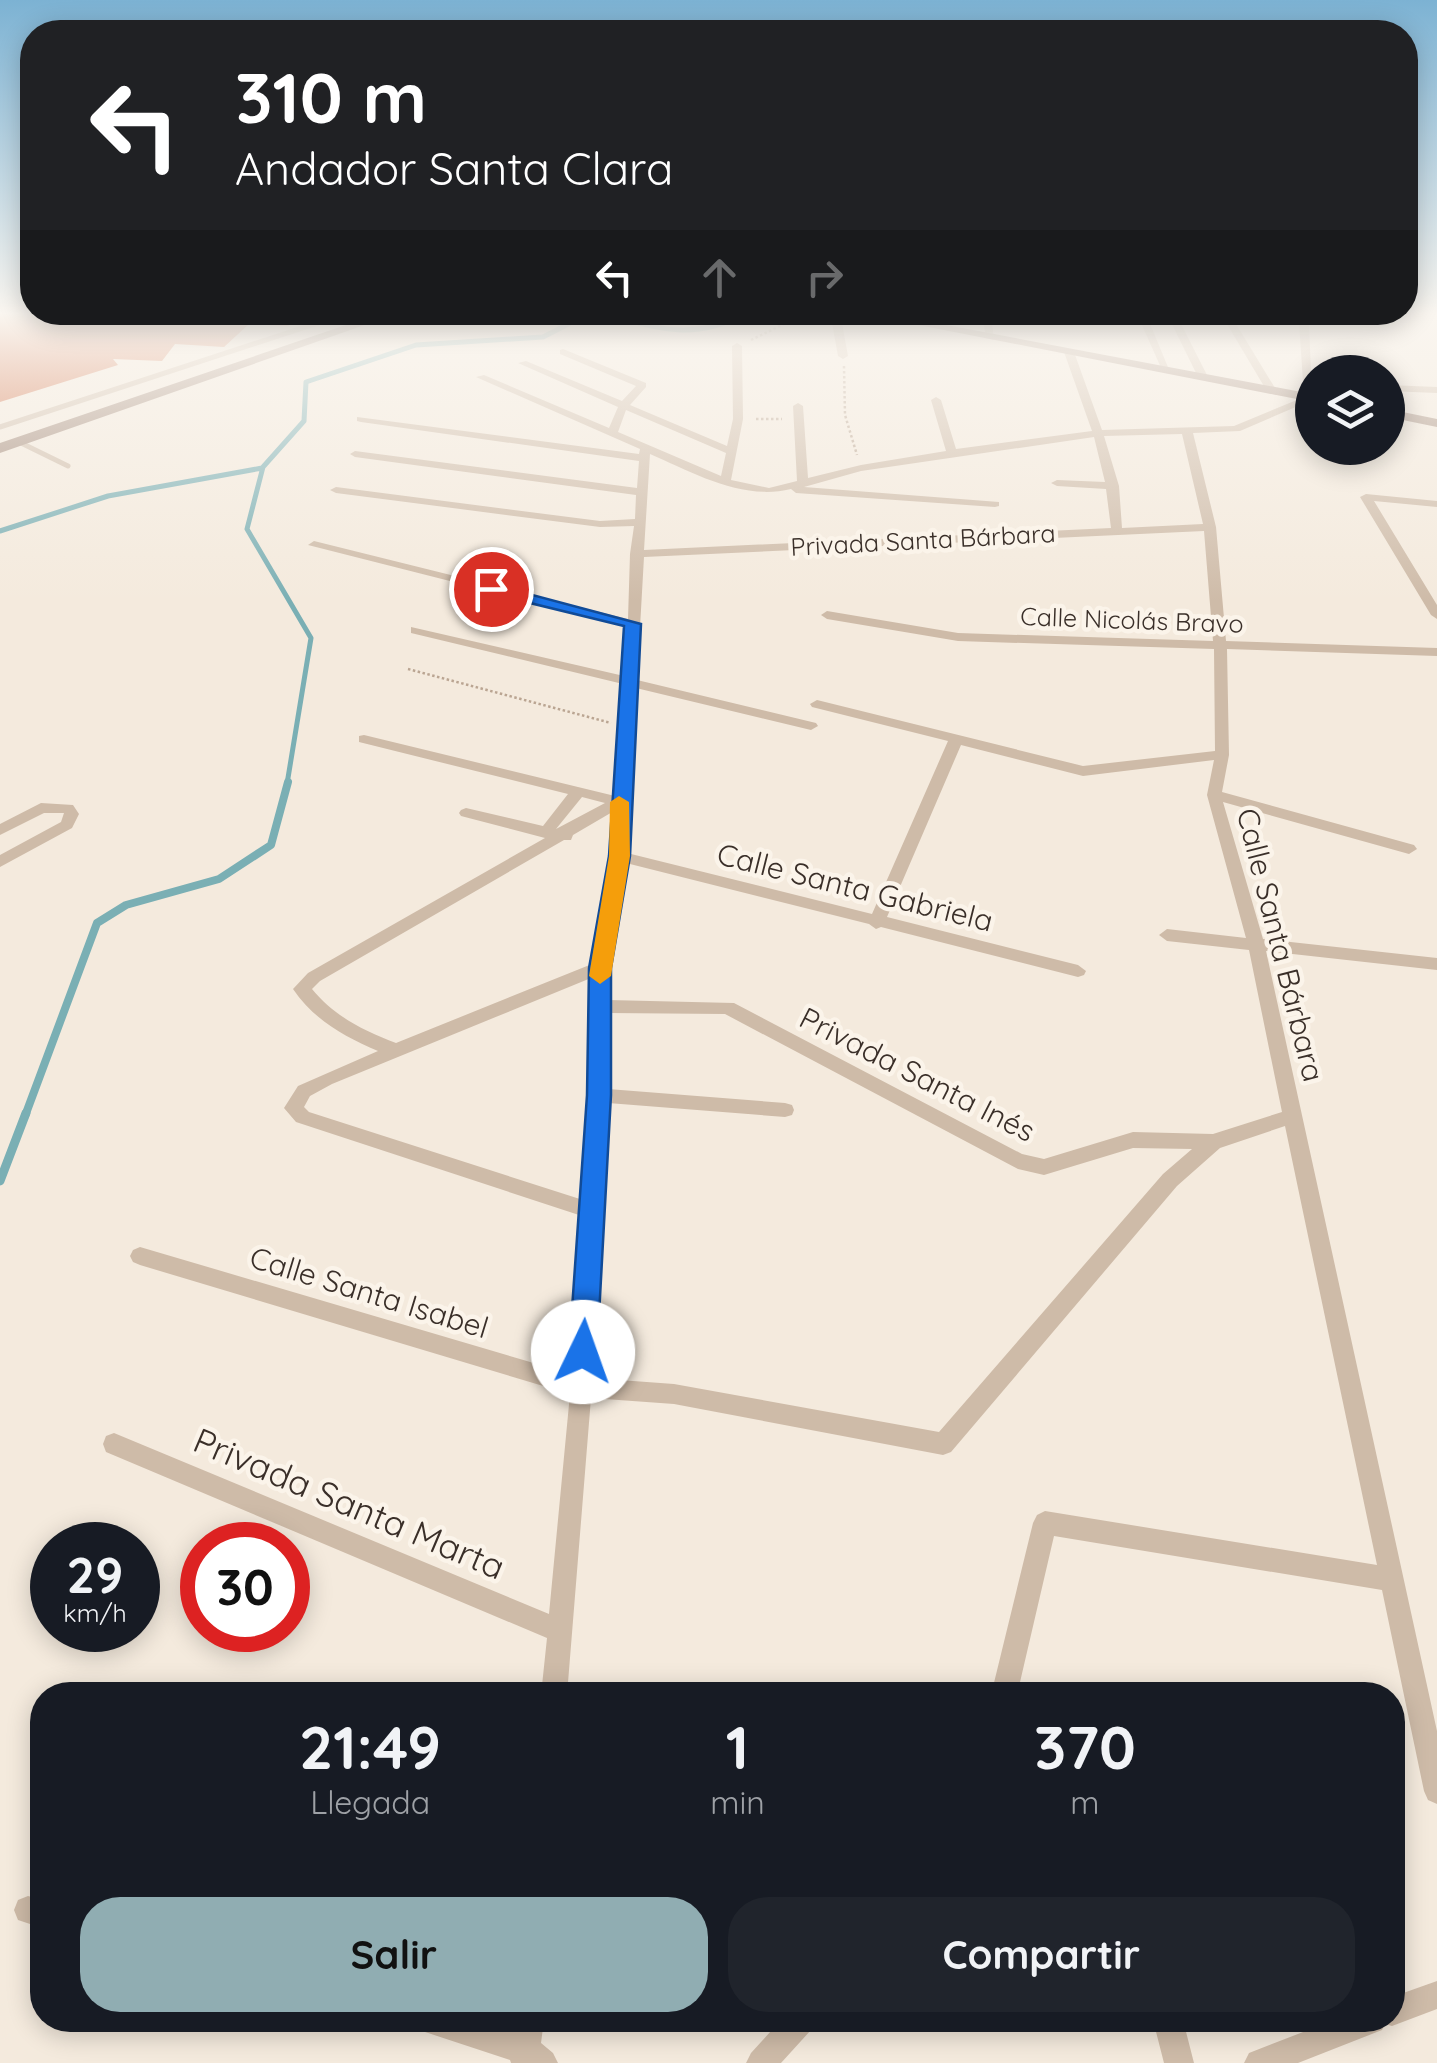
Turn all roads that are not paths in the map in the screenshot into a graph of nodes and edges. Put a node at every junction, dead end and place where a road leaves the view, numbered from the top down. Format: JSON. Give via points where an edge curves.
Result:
{"nodes":[{"id":1,"x":51,"y":410,"type":"edge"},
{"id":2,"x":109,"y":410,"type":"edge"},
{"id":3,"x":558,"y":410,"type":"edge"},
{"id":4,"x":621,"y":410,"type":"edge"},
{"id":5,"x":633,"y":410,"type":"edge"},
{"id":6,"x":738,"y":410,"type":"edge"},
{"id":7,"x":798,"y":410,"type":"edge"},
{"id":8,"x":939,"y":410,"type":"edge"},
{"id":9,"x":1091,"y":410,"type":"edge"},
{"id":10,"x":1280,"y":410,"type":"edge"},
{"id":11,"x":1405,"y":416,"type":"edge"},
{"id":12,"x":360,"y":420,"type":"dead end"},
{"id":13,"x":19,"y":421,"type":"junction"},
{"id":14,"x":1437,"y":422,"type":"edge"},
{"id":15,"x":0,"y":427,"type":"edge"},
{"id":16,"x":1187,"y":431,"type":"junction"},
{"id":17,"x":612,"y":434,"type":"junction"},
{"id":18,"x":1100,"y":434,"type":"junction"},
{"id":19,"x":38,"y":435,"type":"junction"},
{"id":20,"x":19,"y":442,"type":"junction"},
{"id":21,"x":0,"y":448,"type":"edge"},
{"id":22,"x":732,"y":451,"type":"junction"},
{"id":23,"x":645,"y":453,"type":"junction"},
{"id":24,"x":952,"y":453,"type":"junction"},
{"id":25,"x":356,"y":454,"type":"dead end"},
{"id":26,"x":68,"y":466,"type":"dead end"},
{"id":27,"x":725,"y":482,"type":"junction"},
{"id":28,"x":1056,"y":483,"type":"dead end"},
{"id":29,"x":802,"y":484,"type":"junction"},
{"id":30,"x":1114,"y":486,"type":"junction"},
{"id":31,"x":781,"y":489,"type":"junction"},
{"id":32,"x":336,"y":490,"type":"dead end"},
{"id":33,"x":640,"y":492,"type":"junction"},
{"id":34,"x":995,"y":504,"type":"dead end"},
{"id":35,"x":1437,"y":504,"type":"edge"},
{"id":36,"x":640,"y":522,"type":"junction"},
{"id":37,"x":1210,"y":527,"type":"junction"},
{"id":38,"x":1118,"y":531,"type":"junction"},
{"id":39,"x":314,"y":546,"type":"dead end"},
{"id":40,"x":636,"y":554,"type":"junction"},
{"id":41,"x":827,"y":615,"type":"dead end"},
{"id":42,"x":1437,"y":615,"type":"edge"},
{"id":43,"x":633,"y":624,"type":"junction"},
{"id":44,"x":416,"y":630,"type":"dead end"},
{"id":45,"x":1220,"y":646,"type":"junction"},
{"id":46,"x":1437,"y":652,"type":"edge"},
{"id":47,"x":627,"y":685,"type":"junction"},
{"id":48,"x":818,"y":704,"type":"dead end"},
{"id":49,"x":811,"y":726,"type":"dead end"},
{"id":50,"x":364,"y":740,"type":"dead end"},
{"id":51,"x":956,"y":740,"type":"junction"},
{"id":52,"x":1222,"y":756,"type":"junction"},
{"id":53,"x":578,"y":792,"type":"junction"},
{"id":54,"x":1214,"y":794,"type":"junction"},
{"id":55,"x":619,"y":802,"type":"junction"},
{"id":56,"x":466,"y":812,"type":"dead end"},
{"id":57,"x":0,"y":830,"type":"edge"},
{"id":58,"x":545,"y":832,"type":"junction"},
{"id":59,"x":566,"y":836,"type":"junction"},
{"id":60,"x":1410,"y":849,"type":"dead end"},
{"id":61,"x":620,"y":856,"type":"junction"},
{"id":62,"x":0,"y":862,"type":"edge"},
{"id":63,"x":876,"y":923,"type":"junction"},
{"id":64,"x":1167,"y":935,"type":"dead end"},
{"id":65,"x":1255,"y":941,"type":"junction"},
{"id":66,"x":1437,"y":964,"type":"edge"},
{"id":67,"x":600,"y":968,"type":"junction"},
{"id":68,"x":1078,"y":971,"type":"dead end"},
{"id":69,"x":599,"y":1006,"type":"junction"},
{"id":70,"x":397,"y":1051,"type":"junction"},
{"id":71,"x":599,"y":1095,"type":"junction"},
{"id":72,"x":785,"y":1110,"type":"dead end"},
{"id":73,"x":1294,"y":1116,"type":"junction"},
{"id":74,"x":1214,"y":1142,"type":"junction"},
{"id":75,"x":591,"y":1211,"type":"junction"},
{"id":76,"x":140,"y":1256,"type":"dead end"},
{"id":77,"x":581,"y":1387,"type":"junction"},
{"id":78,"x":114,"y":1444,"type":"dead end"},
{"id":79,"x":1394,"y":1580,"type":"junction"},
{"id":80,"x":557,"y":1630,"type":"junction"},
{"id":81,"x":555,"y":1682,"type":"edge"},
{"id":82,"x":1007,"y":1682,"type":"edge"},
{"id":83,"x":1436,"y":1783,"type":"edge"},
{"id":84,"x":1437,"y":1791,"type":"edge"},
{"id":85,"x":1437,"y":1995,"type":"edge"},
{"id":86,"x":1405,"y":2007,"type":"edge"},
{"id":87,"x":471,"y":2032,"type":"edge"},
{"id":88,"x":790,"y":2032,"type":"edge"},
{"id":89,"x":1171,"y":2032,"type":"edge"},
{"id":90,"x":1340,"y":2032,"type":"edge"},
{"id":91,"x":530,"y":2049,"type":"edge"},
{"id":92,"x":761,"y":2063,"type":"edge"},
{"id":93,"x":1179,"y":2063,"type":"edge"},
{"id":94,"x":1259,"y":2063,"type":"edge"}],
"edges":[{"from":1,"to":13,"type":"lane"},
{"from":2,"to":19,"type":"street"},
{"from":3,"to":17,"type":"street"},
{"from":4,"to":17,"type":"street"},
{"from":5,"to":22,"type":"street"},
{"from":6,"to":22,"type":"street"},
{"from":7,"to":29,"type":"street"},
{"from":8,"to":24,"type":"street"},
{"from":9,"to":18,"type":"street"},
{"from":10,"to":16,"type":"street","via":[[1236,429]]},
{"from":11,"to":14,"type":"street"},
{"from":12,"to":23,"type":"street"},
{"from":13,"to":15,"type":"lane"},
{"from":13,"to":19,"type":"lane"},
{"from":16,"to":18,"type":"street"},
{"from":16,"to":37,"type":"street","name":"Calle Santa Bárbara"},
{"from":17,"to":23,"type":"street"},
{"from":18,"to":24,"type":"street"},
{"from":18,"to":30,"type":"street"},
{"from":19,"to":20,"type":"street"},
{"from":20,"to":21,"type":"street"},
{"from":20,"to":26,"type":"lane"},
{"from":22,"to":27,"type":"street"},
{"from":23,"to":27,"type":"street","name":"Privada Santa Bárbara"},
{"from":23,"to":33,"type":"street"},
{"from":24,"to":29,"type":"street"},
{"from":25,"to":33,"type":"street"},
{"from":27,"to":31,"type":"street","name":"Privada Santa Bárbara"},
{"from":28,"to":30,"type":"street"},
{"from":29,"to":31,"type":"street"},
{"from":30,"to":38,"type":"street"},
{"from":31,"to":34,"type":"street","name":"Privada Santa Bárbara"},
{"from":32,"to":36,"type":"street","via":[[600,524]]},
{"from":33,"to":36,"type":"street"},
{"from":35,"to":42,"type":"street","via":[[1366,497]]},
{"from":36,"to":40,"type":"street"},
{"from":37,"to":38,"type":"street","name":"Privada Santa Bárbara"},
{"from":37,"to":45,"type":"street","name":"Calle Santa Bárbara"},
{"from":38,"to":40,"type":"street","name":"Privada Santa Bárbara"},
{"from":39,"to":43,"type":"street"},
{"from":40,"to":43,"type":"street"},
{"from":41,"to":45,"type":"street","name":"Calle Nicolás Bravo","via":[[958,637]]},
{"from":43,"to":47,"type":"street"},
{"from":44,"to":47,"type":"street"},
{"from":45,"to":46,"type":"street","name":"Calle Nicolás Bravo"},
{"from":45,"to":52,"type":"street","name":"Calle Santa Bárbara"},
{"from":47,"to":49,"type":"street"},
{"from":47,"to":55,"type":"street"},
{"from":48,"to":51,"type":"street"},
{"from":50,"to":53,"type":"street"},
{"from":51,"to":52,"type":"street","via":[[1084,771]]},
{"from":51,"to":63,"type":"street"},
{"from":52,"to":54,"type":"street","name":"Calle Santa Bárbara"},
{"from":53,"to":55,"type":"street"},
{"from":53,"to":58,"type":"street"},
{"from":54,"to":60,"type":"street"},
{"from":54,"to":65,"type":"street","name":"Calle Santa Bárbara"},
{"from":55,"to":59,"type":"street"},
{"from":55,"to":61,"type":"street"},
{"from":56,"to":58,"type":"street"},
{"from":57,"to":62,"type":"street","via":[[53,805],[68,808],[70,821]]},
{"from":58,"to":59,"type":"street"},
{"from":59,"to":70,"type":"street","via":[[302,989],[317,1010]]},
{"from":61,"to":63,"type":"street","name":"Calle Santa Gabriela"},
{"from":61,"to":67,"type":"street"},
{"from":63,"to":68,"type":"street","name":"Calle Santa Gabriela"},
{"from":64,"to":65,"type":"street"},
{"from":65,"to":66,"type":"street"},
{"from":65,"to":73,"type":"street","name":"Calle Santa Bárbara"},
{"from":67,"to":69,"type":"street"},
{"from":67,"to":70,"type":"street"},
{"from":69,"to":71,"type":"street"},
{"from":69,"to":74,"type":"street","name":"Privada Santa Inés","via":[[728,1008],[1018,1161],[1044,1166],[1133,1140]]},
{"from":70,"to":75,"type":"street","via":[[304,1091],[293,1108]]},
{"from":71,"to":72,"type":"street"},
{"from":71,"to":75,"type":"street"},
{"from":73,"to":74,"type":"street"},
{"from":73,"to":79,"type":"street","name":"Calle Santa Bárbara"},
{"from":74,"to":77,"type":"street","name":"Calle Santa Isabel","via":[[1170,1180],[943,1444],[674,1394]]},
{"from":75,"to":77,"type":"street"},
{"from":76,"to":77,"type":"street","name":"Calle Santa Isabel"},
{"from":77,"to":80,"type":"street"},
{"from":78,"to":80,"type":"street","name":"Privada Santa Marta"},
{"from":79,"to":82,"type":"street","via":[[1045,1522]]},
{"from":79,"to":83,"type":"street","name":"Calle Santa Bárbara"},
{"from":80,"to":81,"type":"street"},
{"from":83,"to":84,"type":"street","name":"Calle Santa Bárbara"},
{"from":85,"to":86,"type":"street"},
{"from":87,"to":91,"type":"street"},
{"from":88,"to":92,"type":"street"},
{"from":89,"to":93,"type":"street"},
{"from":90,"to":94,"type":"street"}]}
